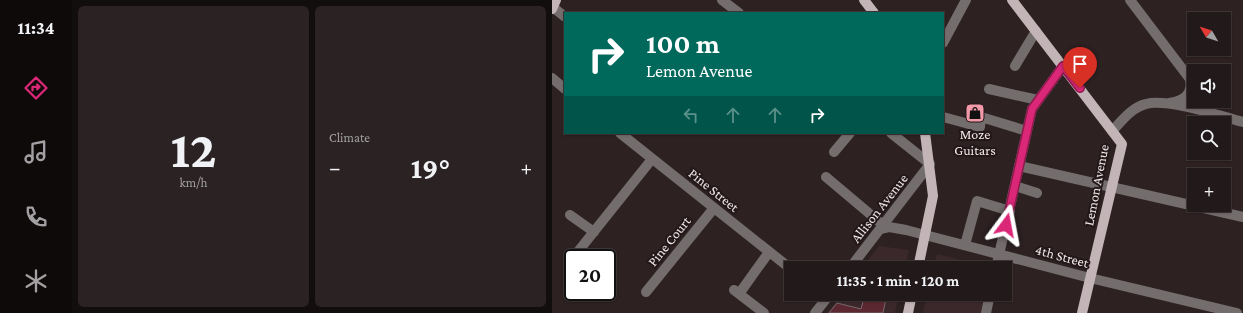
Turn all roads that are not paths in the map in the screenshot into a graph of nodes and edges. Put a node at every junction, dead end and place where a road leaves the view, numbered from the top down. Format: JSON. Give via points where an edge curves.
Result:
{"nodes":[{"id":1,"x":722,"y":0,"type":"edge"},
{"id":2,"x":864,"y":0,"type":"edge"},
{"id":3,"x":966,"y":0,"type":"edge"},
{"id":4,"x":1012,"y":0,"type":"edge"},
{"id":5,"x":1130,"y":0,"type":"edge"},
{"id":6,"x":554,"y":4,"type":"edge"},
{"id":7,"x":738,"y":12,"type":"edge"},
{"id":8,"x":873,"y":12,"type":"edge"},
{"id":9,"x":564,"y":16,"type":"edge"},
{"id":10,"x":1036,"y":31,"type":"junction"},
{"id":11,"x":944,"y":41,"type":"edge"},
{"id":12,"x":1015,"y":66,"type":"dead end"},
{"id":13,"x":1063,"y":66,"type":"junction"},
{"id":14,"x":552,"y":78,"type":"edge"},
{"id":15,"x":564,"y":88,"type":"edge"},
{"id":16,"x":989,"y":89,"type":"dead end"},
{"id":17,"x":1038,"y":100,"type":"junction"},
{"id":18,"x":1167,"y":104,"type":"junction"},
{"id":19,"x":944,"y":117,"type":"edge"},
{"id":20,"x":1243,"y":122,"type":"edge"},
{"id":21,"x":1027,"y":131,"type":"junction"},
{"id":22,"x":1112,"y":131,"type":"junction"},
{"id":23,"x":621,"y":134,"type":"edge"},
{"id":24,"x":849,"y":134,"type":"edge"},
{"id":25,"x":892,"y":134,"type":"edge"},
{"id":26,"x":925,"y":134,"type":"edge"},
{"id":27,"x":834,"y":152,"type":"dead end"},
{"id":28,"x":652,"y":159,"type":"junction"},
{"id":29,"x":930,"y":164,"type":"junction"},
{"id":30,"x":1019,"y":166,"type":"junction"},
{"id":31,"x":826,"y":177,"type":"dead end"},
{"id":32,"x":1015,"y":186,"type":"junction"},
{"id":33,"x":1112,"y":187,"type":"junction"},
{"id":34,"x":1037,"y":193,"type":"dead end"},
{"id":35,"x":714,"y":208,"type":"junction"},
{"id":36,"x":1010,"y":211,"type":"junction"},
{"id":37,"x":570,"y":215,"type":"dead end"},
{"id":38,"x":1243,"y":217,"type":"edge"},
{"id":39,"x":881,"y":227,"type":"junction"},
{"id":40,"x":594,"y":232,"type":"junction"},
{"id":41,"x":926,"y":236,"type":"junction"},
{"id":42,"x":965,"y":245,"type":"junction"},
{"id":43,"x":580,"y":249,"type":"edge"},
{"id":44,"x":769,"y":252,"type":"junction"},
{"id":45,"x":1000,"y":253,"type":"junction"},
{"id":46,"x":855,"y":261,"type":"edge"},
{"id":47,"x":920,"y":261,"type":"edge"},
{"id":48,"x":998,"y":261,"type":"edge"},
{"id":49,"x":784,"y":264,"type":"edge"},
{"id":50,"x":1090,"y":278,"type":"junction"},
{"id":51,"x":646,"y":292,"type":"dead end"},
{"id":52,"x":823,"y":301,"type":"edge"},
{"id":53,"x":911,"y":301,"type":"edge"},
{"id":54,"x":989,"y":301,"type":"edge"},
{"id":55,"x":764,"y":313,"type":"edge"},
{"id":56,"x":814,"y":313,"type":"edge"},
{"id":57,"x":908,"y":313,"type":"edge"},
{"id":58,"x":986,"y":313,"type":"edge"},
{"id":59,"x":1082,"y":313,"type":"edge"},
{"id":60,"x":1237,"y":313,"type":"edge"}],
"edges":[{"from":1,"to":7,"type":"street"},
{"from":2,"to":8,"type":"main road"},
{"from":3,"to":11,"type":"street"},
{"from":4,"to":10,"type":"main road","name":"Lemon Avenue"},
{"from":5,"to":18,"type":"street","via":[[1190,79],[1187,96]]},
{"from":6,"to":9,"type":"street"},
{"from":10,"to":12,"type":"street"},
{"from":10,"to":13,"type":"main road","name":"Lemon Avenue"},
{"from":13,"to":17,"type":"street"},
{"from":13,"to":22,"type":"main road","name":"Lemon Avenue"},
{"from":14,"to":15,"type":"street"},
{"from":16,"to":17,"type":"street"},
{"from":17,"to":21,"type":"street","via":[[1032,109]]},
{"from":18,"to":20,"type":"street"},
{"from":18,"to":22,"type":"street","via":[[1146,104],[1136,109]]},
{"from":19,"to":21,"type":"street","via":[[980,127],[981,117]]},
{"from":21,"to":30,"type":"street"},
{"from":22,"to":33,"type":"main road","name":"Lemon Avenue","via":[[1122,144]]},
{"from":23,"to":28,"type":"street","name":"Pine Street"},
{"from":24,"to":27,"type":"street"},
{"from":25,"to":29,"type":"street"},
{"from":26,"to":29,"type":"main road"},
{"from":28,"to":35,"type":"street","name":"Pine Street"},
{"from":28,"to":40,"type":"street"},
{"from":29,"to":39,"type":"street","name":"Allison Avenue"},
{"from":29,"to":41,"type":"main road","via":[[933,196]]},
{"from":30,"to":32,"type":"street"},
{"from":30,"to":33,"type":"street"},
{"from":31,"to":39,"type":"street"},
{"from":32,"to":34,"type":"street"},
{"from":32,"to":36,"type":"street"},
{"from":33,"to":38,"type":"street"},
{"from":33,"to":50,"type":"main road","name":"Lemon Avenue"},
{"from":35,"to":44,"type":"street","name":"Pine Street"},
{"from":35,"to":51,"type":"street","name":"Pine Court"},
{"from":36,"to":42,"type":"street","via":[[977,201]]},
{"from":36,"to":45,"type":"street"},
{"from":37,"to":40,"type":"street"},
{"from":39,"to":41,"type":"street","name":"4th Street"},
{"from":39,"to":46,"type":"street","name":"Allison Avenue"},
{"from":40,"to":43,"type":"street"},
{"from":41,"to":42,"type":"street","name":"4th Street"},
{"from":41,"to":47,"type":"main road"},
{"from":42,"to":45,"type":"street","name":"4th Street"},
{"from":44,"to":49,"type":"street","name":"Pine Street"},
{"from":44,"to":55,"type":"street","via":[[736,292]]},
{"from":45,"to":48,"type":"street"},
{"from":45,"to":50,"type":"street","name":"4th Street"},
{"from":50,"to":59,"type":"main road","name":"Lemon Avenue"},
{"from":50,"to":60,"type":"street","name":"4th Street"},
{"from":52,"to":56,"type":"street"},
{"from":53,"to":57,"type":"main road"},
{"from":54,"to":58,"type":"street"}]}
